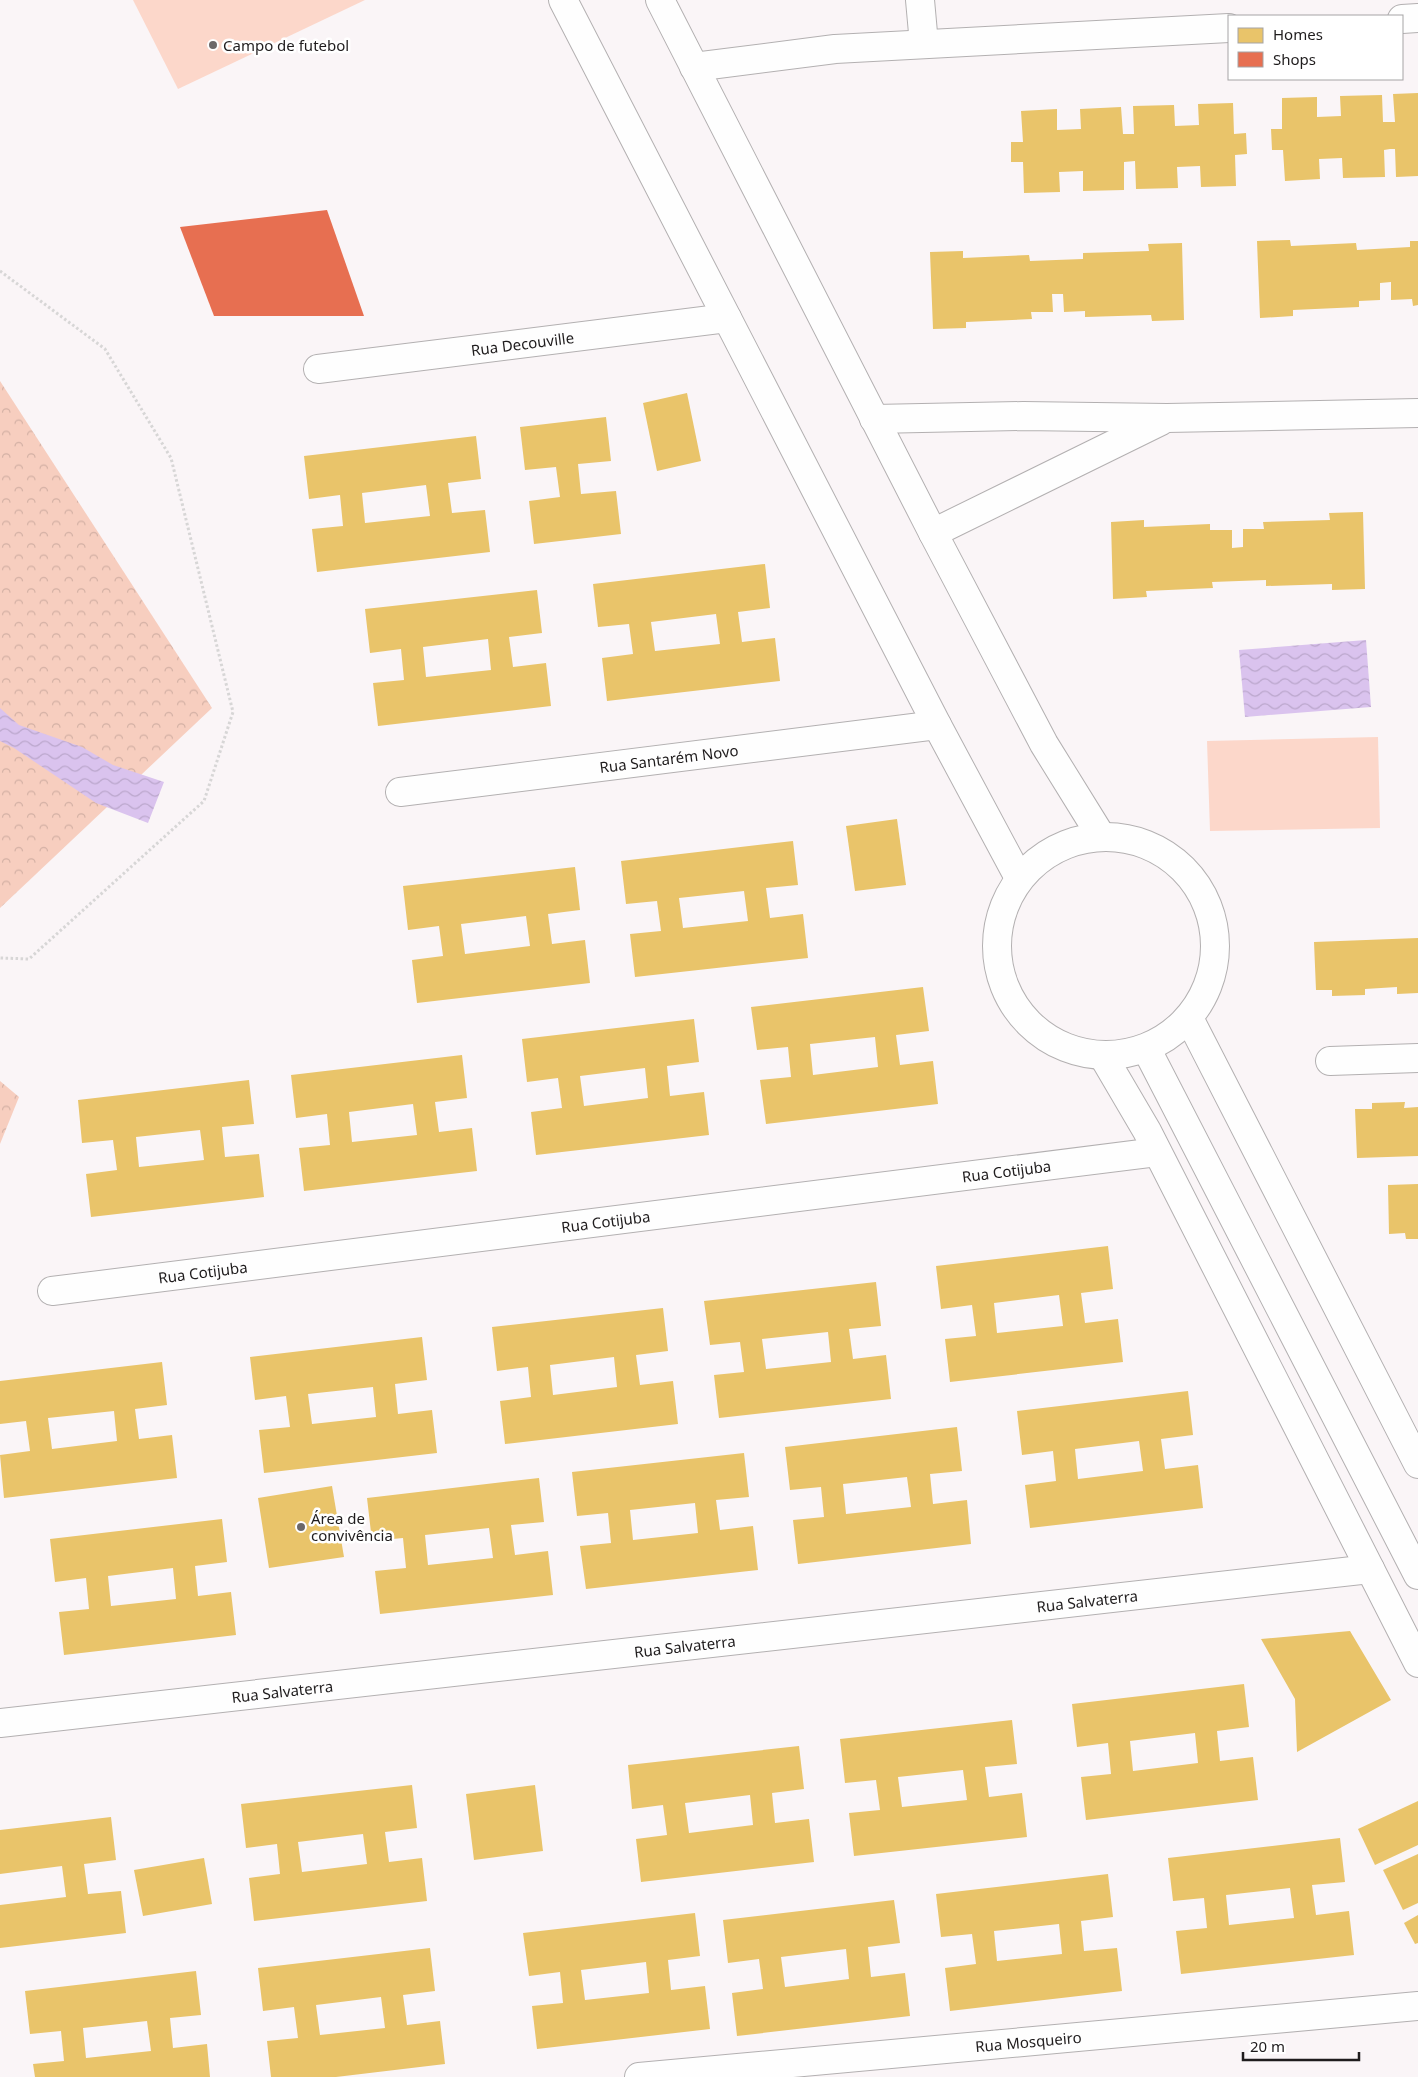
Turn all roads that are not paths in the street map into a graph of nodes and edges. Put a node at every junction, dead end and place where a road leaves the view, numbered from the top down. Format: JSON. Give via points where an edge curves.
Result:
{"nodes":[{"id":1,"x":563,"y":0,"type":"edge"},
{"id":2,"x":665,"y":0,"type":"edge"},
{"id":3,"x":920,"y":0,"type":"edge"},
{"id":4,"x":1418,"y":18,"type":"edge"},
{"id":5,"x":1403,"y":19,"type":"edge"},
{"id":6,"x":1228,"y":28,"type":"edge"},
{"id":7,"x":924,"y":44,"type":"junction"},
{"id":8,"x":694,"y":67,"type":"junction"},
{"id":9,"x":728,"y":318,"type":"junction"},
{"id":10,"x":318,"y":369,"type":"dead end"},
{"id":11,"x":1418,"y":413,"type":"edge"},
{"id":12,"x":1167,"y":418,"type":"junction"},
{"id":13,"x":874,"y":419,"type":"junction"},
{"id":14,"x":933,"y":533,"type":"junction"},
{"id":15,"x":937,"y":725,"type":"junction"},
{"id":16,"x":400,"y":792,"type":"dead end"},
{"id":17,"x":1101,"y":836,"type":"junction"},
{"id":18,"x":1019,"y":878,"type":"junction"},
{"id":19,"x":1189,"y":1018,"type":"junction"},
{"id":20,"x":1146,"y":1048,"type":"junction"},
{"id":21,"x":1103,"y":1056,"type":"junction"},
{"id":22,"x":1418,"y":1058,"type":"edge"},
{"id":23,"x":1330,"y":1061,"type":"dead end"},
{"id":24,"x":1157,"y":1152,"type":"junction"},
{"id":25,"x":52,"y":1291,"type":"dead end"},
{"id":26,"x":1418,"y":1464,"type":"edge"},
{"id":27,"x":1370,"y":1570,"type":"junction"},
{"id":28,"x":1418,"y":1575,"type":"edge"},
{"id":29,"x":1418,"y":1663,"type":"edge"},
{"id":30,"x":0,"y":1723,"type":"edge"},
{"id":31,"x":1418,"y":2006,"type":"edge"},
{"id":32,"x":639,"y":2077,"type":"edge"}],
"edges":[{"from":1,"to":9,"type":"street"},
{"from":2,"to":8,"type":"street"},
{"from":3,"to":7,"type":"street"},
{"from":4,"to":5,"type":"street"},
{"from":6,"to":7,"type":"street"},
{"from":7,"to":8,"type":"street","via":[[835,49]]},
{"from":8,"to":13,"type":"street"},
{"from":9,"to":10,"type":"street","name":"Rua Decouville"},
{"from":9,"to":15,"type":"street"},
{"from":11,"to":12,"type":"street"},
{"from":12,"to":13,"type":"street"},
{"from":12,"to":14,"type":"street"},
{"from":13,"to":14,"type":"street"},
{"from":14,"to":17,"type":"street","via":[[1044,744]]},
{"from":15,"to":16,"type":"street","name":"Rua Santarém Novo"},
{"from":15,"to":18,"type":"street"},
{"from":17,"to":18,"type":"street","via":[[1070,842],[1042,857]]},
{"from":17,"to":19,"type":"street","via":[[1137,841],[1170,857],[1196,882],[1212,915],[1217,952],[1208,987]]},
{"from":18,"to":21,"type":"street","via":[[1002,909],[996,942],[1000,976],[1015,1008],[1038,1033],[1069,1049]]},
{"from":19,"to":20,"type":"street","via":[[1169,1036]]},
{"from":19,"to":26,"type":"street"},
{"from":20,"to":21,"type":"street"},
{"from":20,"to":28,"type":"street"},
{"from":21,"to":24,"type":"street"},
{"from":22,"to":23,"type":"street"},
{"from":24,"to":25,"type":"street","name":"Rua Cotijuba"},
{"from":24,"to":27,"type":"street"},
{"from":27,"to":29,"type":"street"},
{"from":27,"to":30,"type":"street","name":"Rua Salvaterra"},
{"from":31,"to":32,"type":"street","name":"Rua Mosqueiro"}]}
